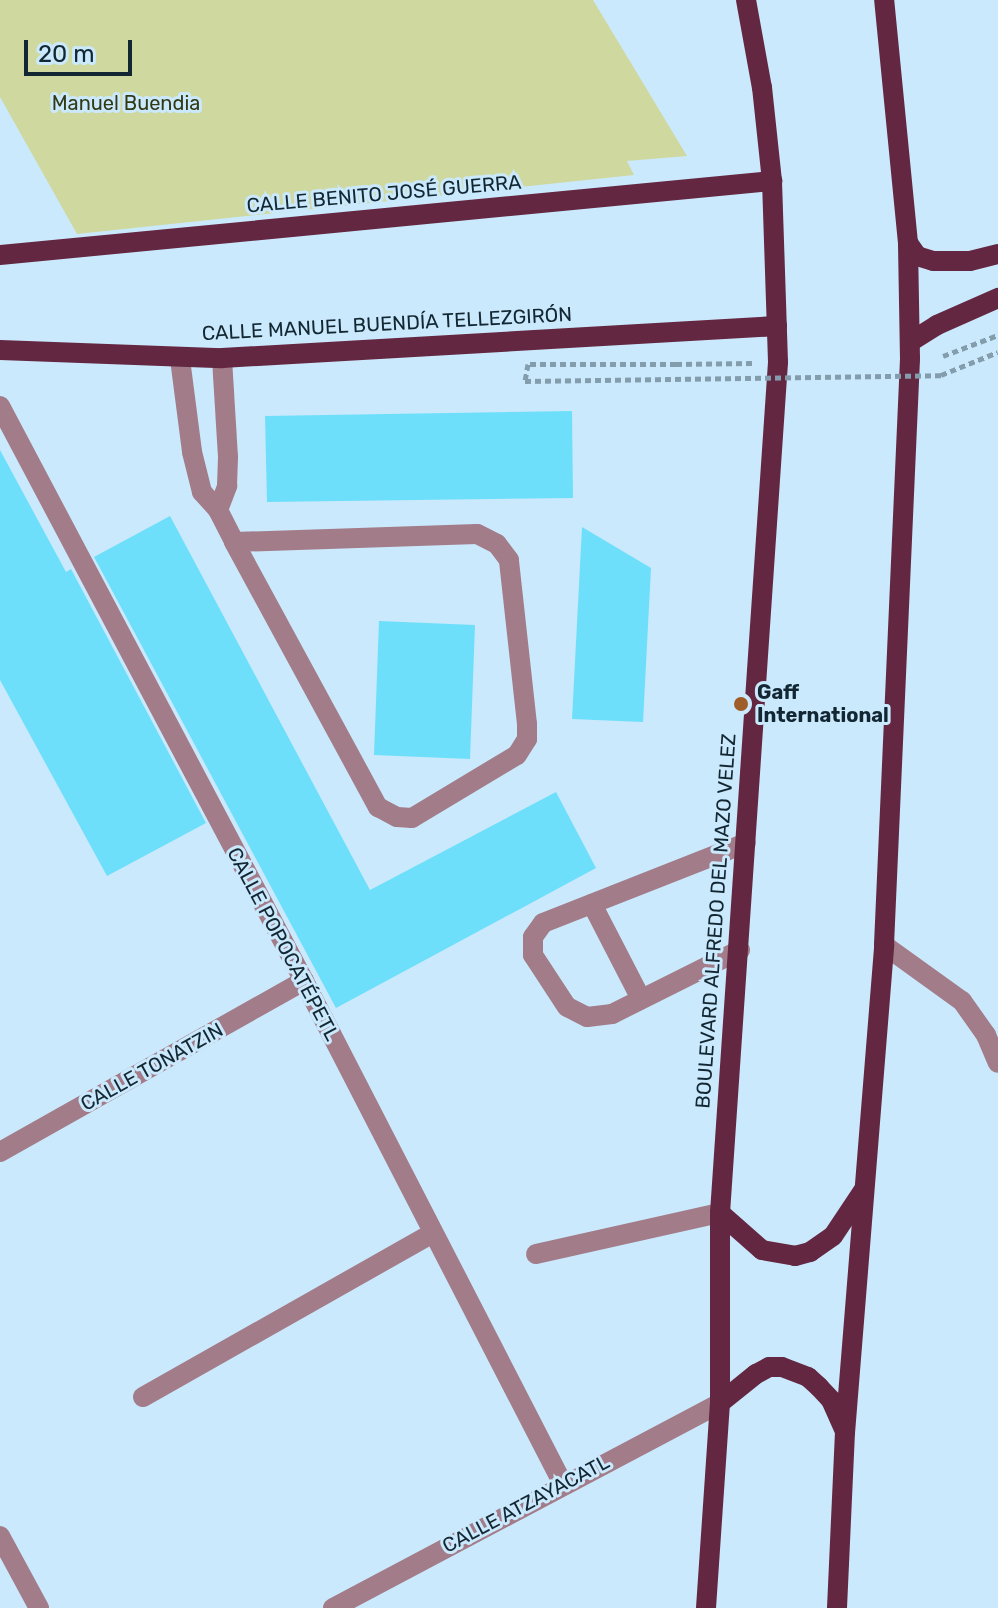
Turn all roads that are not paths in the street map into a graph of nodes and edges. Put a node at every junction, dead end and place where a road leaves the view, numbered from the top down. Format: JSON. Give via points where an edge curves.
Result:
{"nodes":[{"id":1,"x":746,"y":0,"type":"edge"},
{"id":2,"x":884,"y":0,"type":"edge"},
{"id":3,"x":772,"y":181,"type":"junction"},
{"id":4,"x":908,"y":243,"type":"junction"},
{"id":5,"x":998,"y":254,"type":"edge"},
{"id":6,"x":0,"y":255,"type":"edge"},
{"id":7,"x":998,"y":298,"type":"edge"},
{"id":8,"x":777,"y":326,"type":"junction"},
{"id":9,"x":910,"y":342,"type":"junction"},
{"id":10,"x":0,"y":350,"type":"edge"},
{"id":11,"x":222,"y":358,"type":"junction"},
{"id":12,"x":180,"y":359,"type":"junction"},
{"id":13,"x":0,"y":406,"type":"edge"},
{"id":14,"x":218,"y":510,"type":"junction"},
{"id":15,"x":234,"y":542,"type":"junction"},
{"id":16,"x":746,"y":843,"type":"junction"},
{"id":17,"x":592,"y":904,"type":"junction"},
{"id":18,"x":884,"y":945,"type":"junction"},
{"id":19,"x":740,"y":950,"type":"junction"},
{"id":20,"x":304,"y":981,"type":"junction"},
{"id":21,"x":641,"y":999,"type":"junction"},
{"id":22,"x":992,"y":1032,"type":"edge"},
{"id":23,"x":998,"y":1063,"type":"edge"},
{"id":24,"x":0,"y":1152,"type":"edge"},
{"id":25,"x":864,"y":1190,"type":"junction"},
{"id":26,"x":720,"y":1213,"type":"junction"},
{"id":27,"x":431,"y":1234,"type":"junction"},
{"id":28,"x":536,"y":1254,"type":"dead end"},
{"id":29,"x":143,"y":1397,"type":"dead end"},
{"id":30,"x":720,"y":1403,"type":"junction"},
{"id":31,"x":845,"y":1433,"type":"junction"},
{"id":32,"x":563,"y":1484,"type":"junction"},
{"id":33,"x":0,"y":1536,"type":"edge"},
{"id":34,"x":39,"y":1608,"type":"edge"},
{"id":35,"x":333,"y":1608,"type":"edge"},
{"id":36,"x":706,"y":1608,"type":"edge"},
{"id":37,"x":837,"y":1608,"type":"edge"}],
"edges":[{"from":1,"to":3,"type":"main road","name":"BOULEVARD ALFREDO DEL MAZO VELEZ"},
{"from":2,"to":4,"type":"main road"},
{"from":3,"to":6,"type":"main road","name":"CALLE BENITO JOSÉ GUERRA"},
{"from":3,"to":8,"type":"main road","name":"BOULEVARD ALFREDO DEL MAZO VELEZ"},
{"from":4,"to":5,"type":"main road","via":[[917,256],[933,261]]},
{"from":4,"to":9,"type":"main road"},
{"from":7,"to":9,"type":"main road"},
{"from":8,"to":11,"type":"main road","name":"CALLE MANUEL BUENDÍA TELLEZGIRÓN"},
{"from":8,"to":16,"type":"main road","name":"BOULEVARD ALFREDO DEL MAZO VELEZ"},
{"from":9,"to":18,"type":"main road"},
{"from":10,"to":12,"type":"main road","name":"CALLE MANUEL BUENDÍA TELLEZGIRÓN"},
{"from":11,"to":12,"type":"main road","name":"CALLE MANUEL BUENDÍA TELLEZGIRÓN"},
{"from":11,"to":14,"type":"street","via":[[228,457],[227,486]]},
{"from":12,"to":14,"type":"street","via":[[202,492]]},
{"from":13,"to":20,"type":"street","name":"CALLE POPOCATÉPETL"},
{"from":14,"to":15,"type":"street"},
{"from":15,"to":15,"type":"street","via":[[378,807],[412,818],[517,755],[527,739],[527,724],[509,560],[497,544],[477,534]]},
{"from":16,"to":17,"type":"street"},
{"from":16,"to":19,"type":"main road","name":"BOULEVARD ALFREDO DEL MAZO VELEZ"},
{"from":17,"to":21,"type":"street"},
{"from":17,"to":21,"type":"street","via":[[543,923],[533,937],[533,955],[567,1007],[587,1017],[612,1014]]},
{"from":18,"to":22,"type":"street","via":[[962,1001]]},
{"from":18,"to":25,"type":"main road"},
{"from":19,"to":21,"type":"street"},
{"from":19,"to":26,"type":"main road","name":"BOULEVARD ALFREDO DEL MAZO VELEZ"},
{"from":20,"to":24,"type":"street","name":"CALLE TONATZIN"},
{"from":20,"to":27,"type":"street","name":"CALLE POPOCATÉPETL"},
{"from":22,"to":23,"type":"street"},
{"from":25,"to":26,"type":"main road","via":[[833,1236],[795,1256],[762,1250]]},
{"from":25,"to":31,"type":"main road"},
{"from":26,"to":28,"type":"street"},
{"from":26,"to":30,"type":"main road","name":"BOULEVARD ALFREDO DEL MAZO VELEZ"},
{"from":27,"to":29,"type":"street"},
{"from":27,"to":32,"type":"street","name":"CALLE POPOCATÉPETL"},
{"from":30,"to":31,"type":"main road","via":[[756,1374],[782,1367],[819,1387],[831,1400]]},
{"from":30,"to":32,"type":"street","name":"CALLE ATZAYACATL"},
{"from":30,"to":36,"type":"main road","name":"BOULEVARD ALFREDO DEL MAZO VELEZ"},
{"from":31,"to":37,"type":"main road"},
{"from":32,"to":35,"type":"street","name":"CALLE ATZAYACATL"},
{"from":33,"to":34,"type":"street"}]}
